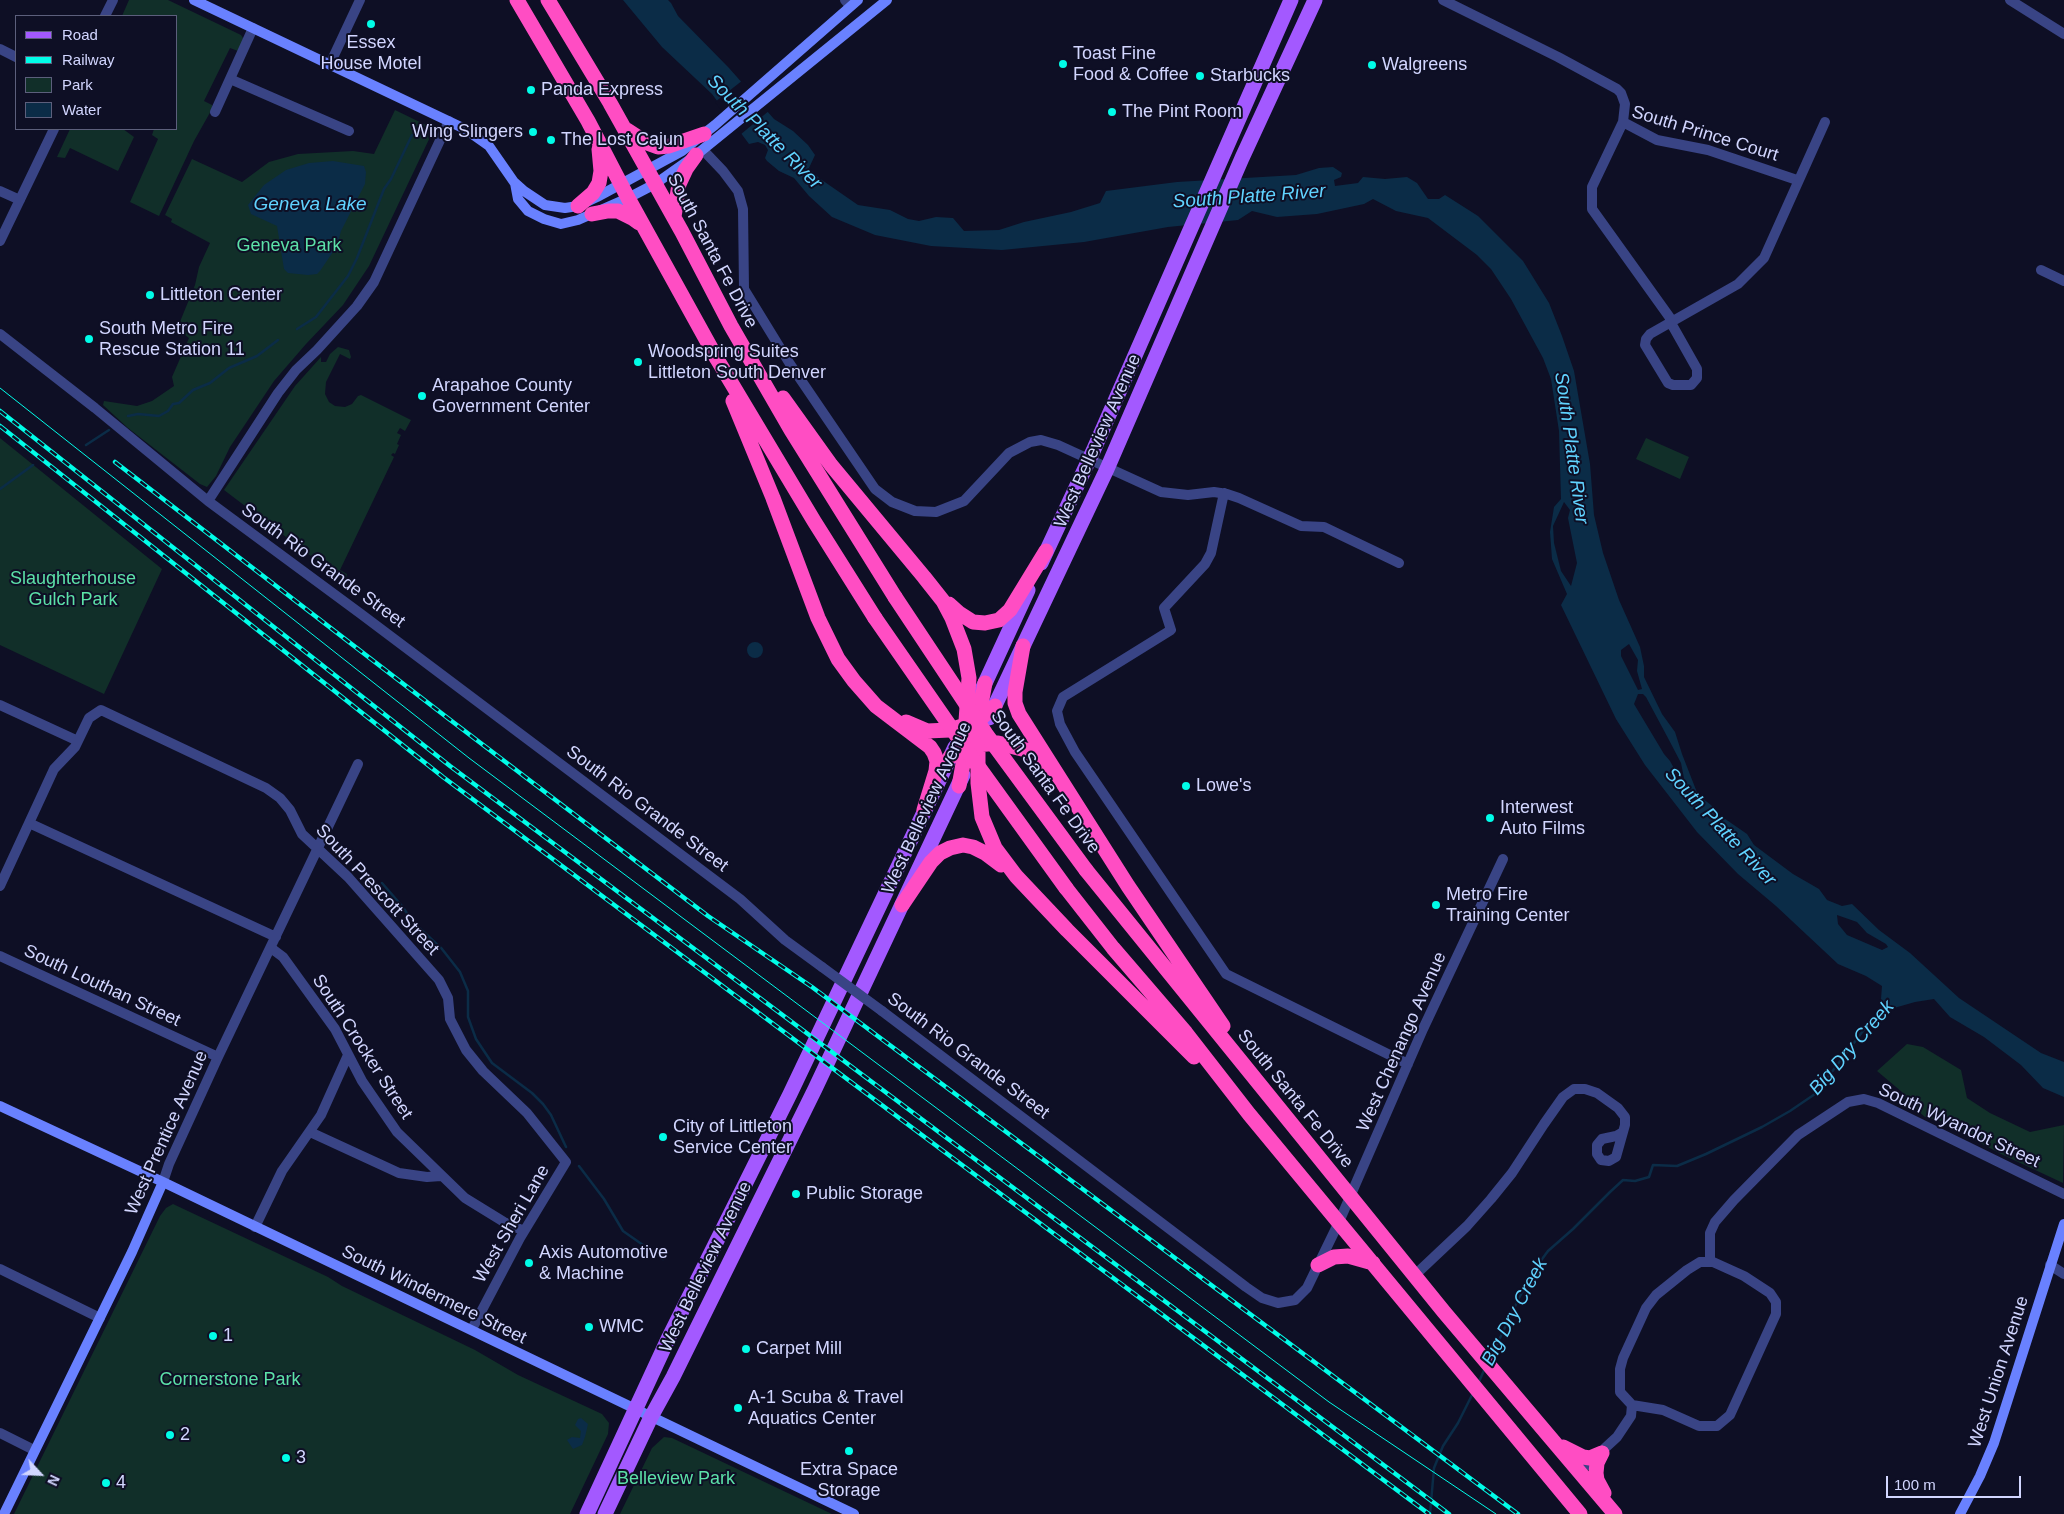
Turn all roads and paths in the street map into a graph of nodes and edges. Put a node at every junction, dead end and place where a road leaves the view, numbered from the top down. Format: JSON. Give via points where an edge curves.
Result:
{"nodes":[{"id":1,"x":113,"y":0,"type":"edge"},
{"id":2,"x":194,"y":0,"type":"edge"},
{"id":3,"x":360,"y":0,"type":"edge"},
{"id":4,"x":517,"y":0,"type":"edge"},
{"id":5,"x":548,"y":0,"type":"edge"},
{"id":6,"x":887,"y":0,"type":"edge"},
{"id":7,"x":1291,"y":0,"type":"edge"},
{"id":8,"x":1315,"y":0,"type":"edge"},
{"id":9,"x":1443,"y":0,"type":"edge"},
{"id":10,"x":2010,"y":0,"type":"edge"},
{"id":11,"x":851,"y":2,"type":"edge"},
{"id":12,"x":106,"y":15,"type":"edge"},
{"id":13,"x":254,"y":28,"type":"junction"},
{"id":14,"x":2064,"y":34,"type":"edge"},
{"id":15,"x":0,"y":49,"type":"edge"},
{"id":16,"x":15,"y":56,"type":"edge"},
{"id":17,"x":330,"y":64,"type":"junction"},
{"id":18,"x":230,"y":79,"type":"junction"},
{"id":19,"x":215,"y":112,"type":"dead end"},
{"id":20,"x":449,"y":121,"type":"junction"},
{"id":21,"x":1623,"y":122,"type":"junction"},
{"id":22,"x":1825,"y":122,"type":"dead end"},
{"id":23,"x":624,"y":128,"type":"junction"},
{"id":24,"x":54,"y":130,"type":"edge"},
{"id":25,"x":709,"y":130,"type":"junction"},
{"id":26,"x":349,"y":131,"type":"dead end"},
{"id":27,"x":596,"y":138,"type":"junction"},
{"id":28,"x":700,"y":153,"type":"junction"},
{"id":29,"x":651,"y":177,"type":"junction"},
{"id":30,"x":1797,"y":180,"type":"junction"},
{"id":31,"x":514,"y":182,"type":"junction"},
{"id":32,"x":0,"y":190,"type":"edge"},
{"id":33,"x":624,"y":191,"type":"junction"},
{"id":34,"x":20,"y":200,"type":"junction"},
{"id":35,"x":578,"y":206,"type":"junction"},
{"id":36,"x":592,"y":214,"type":"junction"},
{"id":37,"x":674,"y":217,"type":"junction"},
{"id":38,"x":644,"y":228,"type":"junction"},
{"id":39,"x":0,"y":241,"type":"edge"},
{"id":40,"x":2041,"y":270,"type":"dead end"},
{"id":41,"x":672,"y":279,"type":"junction"},
{"id":42,"x":2064,"y":281,"type":"edge"},
{"id":43,"x":1672,"y":322,"type":"junction"},
{"id":44,"x":731,"y":326,"type":"junction"},
{"id":45,"x":0,"y":334,"type":"edge"},
{"id":46,"x":1089,"y":460,"type":"junction"},
{"id":47,"x":1107,"y":469,"type":"junction"},
{"id":48,"x":1224,"y":493,"type":"junction"},
{"id":49,"x":208,"y":501,"type":"junction"},
{"id":50,"x":1046,"y":551,"type":"junction"},
{"id":51,"x":1399,"y":563,"type":"dead end"},
{"id":52,"x":924,"y":577,"type":"junction"},
{"id":53,"x":830,"y":643,"type":"junction"},
{"id":54,"x":1023,"y":646,"type":"junction"},
{"id":55,"x":0,"y":706,"type":"edge"},
{"id":56,"x":995,"y":706,"type":"junction"},
{"id":57,"x":972,"y":723,"type":"junction"},
{"id":58,"x":78,"y":741,"type":"junction"},
{"id":59,"x":970,"y":747,"type":"junction"},
{"id":60,"x":950,"y":757,"type":"junction"},
{"id":61,"x":358,"y":764,"type":"dead end"},
{"id":62,"x":1070,"y":796,"type":"junction"},
{"id":63,"x":924,"y":810,"type":"junction"},
{"id":64,"x":29,"y":823,"type":"junction"},
{"id":65,"x":318,"y":850,"type":"junction"},
{"id":66,"x":1503,"y":859,"type":"dead end"},
{"id":67,"x":1016,"y":876,"type":"junction"},
{"id":68,"x":0,"y":886,"type":"edge"},
{"id":69,"x":902,"y":905,"type":"junction"},
{"id":70,"x":276,"y":937,"type":"junction"},
{"id":71,"x":271,"y":948,"type":"junction"},
{"id":72,"x":0,"y":956,"type":"edge"},
{"id":73,"x":348,"y":1055,"type":"junction"},
{"id":74,"x":218,"y":1058,"type":"junction"},
{"id":75,"x":1408,"y":1064,"type":"junction"},
{"id":76,"x":1278,"y":1105,"type":"junction"},
{"id":77,"x":0,"y":1106,"type":"edge"},
{"id":78,"x":1249,"y":1114,"type":"junction"},
{"id":79,"x":310,"y":1132,"type":"junction"},
{"id":80,"x":1622,"y":1132,"type":"dead end"},
{"id":81,"x":566,"y":1162,"type":"joint"},
{"id":82,"x":441,"y":1176,"type":"junction"},
{"id":83,"x":163,"y":1182,"type":"junction"},
{"id":84,"x":2064,"y":1194,"type":"edge"},
{"id":85,"x":1351,"y":1196,"type":"junction"},
{"id":86,"x":1339,"y":1222,"type":"junction"},
{"id":87,"x":2064,"y":1224,"type":"edge"},
{"id":88,"x":254,"y":1227,"type":"junction"},
{"id":89,"x":524,"y":1231,"type":"junction"},
{"id":90,"x":1710,"y":1262,"type":"junction"},
{"id":91,"x":1373,"y":1263,"type":"junction"},
{"id":92,"x":1318,"y":1265,"type":"junction"},
{"id":93,"x":2050,"y":1265,"type":"junction"},
{"id":94,"x":0,"y":1269,"type":"edge"},
{"id":95,"x":2064,"y":1274,"type":"edge"},
{"id":96,"x":1415,"y":1275,"type":"junction"},
{"id":97,"x":1278,"y":1304,"type":"joint"},
{"id":98,"x":100,"y":1318,"type":"junction"},
{"id":99,"x":472,"y":1330,"type":"junction"},
{"id":100,"x":1632,"y":1405,"type":"junction"},
{"id":101,"x":637,"y":1410,"type":"junction"},
{"id":102,"x":651,"y":1417,"type":"junction"},
{"id":103,"x":0,"y":1433,"type":"edge"},
{"id":104,"x":1552,"y":1439,"type":"junction"},
{"id":105,"x":34,"y":1450,"type":"junction"},
{"id":106,"x":1602,"y":1453,"type":"junction"},
{"id":107,"x":1580,"y":1472,"type":"junction"},
{"id":108,"x":4,"y":1514,"type":"edge"},
{"id":109,"x":587,"y":1514,"type":"edge"},
{"id":110,"x":605,"y":1514,"type":"edge"},
{"id":111,"x":854,"y":1514,"type":"edge"},
{"id":112,"x":1580,"y":1514,"type":"edge"},
{"id":113,"x":1616,"y":1514,"type":"edge"},
{"id":114,"x":1960,"y":1514,"type":"edge"}],
"edges":[{"from":1,"to":12,"type":"street"},
{"from":2,"to":13,"type":"street"},
{"from":3,"to":17,"type":"street"},
{"from":4,"to":27,"type":"highway"},
{"from":5,"to":23,"type":"highway","name":"South Santa Fe Drive"},
{"from":6,"to":28,"type":"street"},
{"from":7,"to":46,"type":"main road","name":"West Belleview Avenue"},
{"from":8,"to":47,"type":"main road","name":"West Belleview Avenue","via":[[1242,158]]},
{"from":9,"to":21,"type":"street","via":[[1617,89],[1625,104]]},
{"from":10,"to":14,"type":"street"},
{"from":11,"to":25,"type":"street"},
{"from":13,"to":17,"type":"street"},
{"from":13,"to":18,"type":"street"},
{"from":15,"to":16,"type":"street"},
{"from":17,"to":20,"type":"street"},
{"from":18,"to":19,"type":"street"},
{"from":18,"to":26,"type":"street"},
{"from":20,"to":31,"type":"street","via":[[484,142],[498,156]]},
{"from":20,"to":49,"type":"street","via":[[374,282],[357,306],[278,393]]},
{"from":21,"to":30,"type":"street","name":"South Prince Court","via":[[1657,140],[1708,150]]},
{"from":21,"to":43,"type":"street","name":"South Prince Court","via":[[1592,187],[1592,209]]},
{"from":22,"to":30,"type":"street","name":"South Prince Court"},
{"from":23,"to":25,"type":"highway","via":[[658,147],[669,146]]},
{"from":23,"to":29,"type":"highway","name":"South Santa Fe Drive"},
{"from":24,"to":34,"type":"street"},
{"from":25,"to":29,"type":"street"},
{"from":27,"to":33,"type":"highway"},
{"from":27,"to":35,"type":"highway","via":[[600,177],[593,193]]},
{"from":28,"to":29,"type":"street"},
{"from":28,"to":37,"type":"highway","via":[[686,169],[679,184]]},
{"from":28,"to":46,"type":"street","via":[[724,171],[738,191],[743,209],[744,289],[874,489],[892,502],[915,511],[936,512],[964,500],[1009,453],[1030,442],[1041,440],[1058,445]]},
{"from":29,"to":33,"type":"street"},
{"from":29,"to":33,"type":"street"},
{"from":29,"to":37,"type":"highway","name":"South Santa Fe Drive"},
{"from":30,"to":43,"type":"street","name":"South Prince Court","via":[[1764,258],[1738,284]]},
{"from":31,"to":35,"type":"street","via":[[534,199],[549,206]]},
{"from":31,"to":36,"type":"street","via":[[521,204],[544,219],[565,223]]},
{"from":32,"to":34,"type":"street"},
{"from":33,"to":35,"type":"street"},
{"from":33,"to":36,"type":"street"},
{"from":33,"to":38,"type":"highway"},
{"from":34,"to":39,"type":"street"},
{"from":36,"to":38,"type":"highway","via":[[618,211]]},
{"from":37,"to":44,"type":"highway","name":"South Santa Fe Drive"},
{"from":38,"to":41,"type":"highway"},
{"from":40,"to":42,"type":"street"},
{"from":41,"to":53,"type":"highway","via":[[740,418]]},
{"from":41,"to":78,"type":"highway","bridge":true,"via":[[731,383],[875,618],[1066,888]]},
{"from":43,"to":43,"type":"street","name":"South Prince Court","via":[[1650,334],[1645,345],[1668,383],[1690,384],[1696,378],[1697,369]]},
{"from":44,"to":52,"type":"highway","via":[[831,465]]},
{"from":44,"to":76,"type":"highway","name":"South Santa Fe Drive","bridge":true,"via":[[833,500],[986,734],[1086,870]]},
{"from":45,"to":49,"type":"street","name":"South Rio Grande Street"},
{"from":46,"to":47,"type":"street"},
{"from":46,"to":50,"type":"main road","name":"West Belleview Avenue"},
{"from":47,"to":48,"type":"street","via":[[1160,492],[1188,495]]},
{"from":47,"to":54,"type":"main road","name":"West Belleview Avenue"},
{"from":48,"to":51,"type":"street","via":[[1301,526],[1324,527]]},
{"from":48,"to":75,"type":"street","via":[[1205,564],[1164,608],[1172,630],[1063,697],[1057,711],[1060,724],[1075,752],[1226,974]]},
{"from":49,"to":97,"type":"street","name":"South Rio Grande Street","bridge":true,"via":[[740,899],[785,940],[1246,1287]]},
{"from":50,"to":52,"type":"highway","via":[[1010,610],[994,622],[979,623],[963,616]]},
{"from":50,"to":57,"type":"main road","name":"West Belleview Avenue","via":[[985,683]]},
{"from":52,"to":57,"type":"highway","via":[[943,601],[964,649]]},
{"from":53,"to":57,"type":"highway","via":[[856,681],[906,722],[936,732]]},
{"from":53,"to":63,"type":"highway","via":[[845,671],[866,695],[934,753],[936,771]]},
{"from":54,"to":56,"type":"main road","name":"West Belleview Avenue"},
{"from":54,"to":62,"type":"highway","via":[[1015,692],[1017,708]]},
{"from":55,"to":58,"type":"street"},
{"from":56,"to":57,"type":"highway"},
{"from":56,"to":59,"type":"main road","name":"West Belleview Avenue"},
{"from":57,"to":59,"type":"highway"},
{"from":57,"to":60,"type":"main road","name":"West Belleview Avenue"},
{"from":58,"to":64,"type":"street","via":[[54,769]]},
{"from":58,"to":65,"type":"street","name":"South Prescott Street","via":[[88,718],[101,710],[266,788],[280,798],[302,834]]},
{"from":59,"to":60,"type":"highway"},
{"from":59,"to":62,"type":"highway","via":[[998,743],[1026,750]]},
{"from":59,"to":67,"type":"highway","via":[[982,818],[995,848]]},
{"from":59,"to":69,"type":"main road","name":"West Belleview Avenue","via":[[959,786]]},
{"from":60,"to":63,"type":"main road","name":"West Belleview Avenue"},
{"from":61,"to":65,"type":"street","name":"West Prentice Avenue"},
{"from":62,"to":76,"type":"highway"},
{"from":63,"to":101,"type":"main road","name":"West Belleview Avenue","via":[[783,1109],[669,1337]]},
{"from":64,"to":68,"type":"street"},
{"from":64,"to":70,"type":"street"},
{"from":65,"to":70,"type":"street","name":"West Prentice Avenue"},
{"from":65,"to":81,"type":"street","name":"South Prescott Street","via":[[348,877],[439,980],[448,998],[450,1019],[466,1050],[527,1113]]},
{"from":66,"to":75,"type":"street","name":"West Chenango Avenue"},
{"from":67,"to":69,"type":"highway","via":[[980,850],[954,846],[936,857]]},
{"from":67,"to":78,"type":"highway"},
{"from":69,"to":102,"type":"main road","name":"West Belleview Avenue","via":[[799,1122]]},
{"from":70,"to":71,"type":"street","name":"West Prentice Avenue"},
{"from":71,"to":73,"type":"street","name":"South Crocker Street","via":[[283,957],[335,1029]]},
{"from":71,"to":74,"type":"street","name":"West Prentice Avenue"},
{"from":72,"to":74,"type":"street","name":"South Louthan Street"},
{"from":73,"to":79,"type":"street"},
{"from":73,"to":82,"type":"street","name":"South Crocker Street","via":[[385,1118]]},
{"from":74,"to":83,"type":"street","name":"West Prentice Avenue"},
{"from":75,"to":85,"type":"street","name":"West Chenango Avenue"},
{"from":76,"to":85,"type":"highway","name":"South Santa Fe Drive"},
{"from":77,"to":83,"type":"street","name":"South Windermere Street"},
{"from":78,"to":86,"type":"highway"},
{"from":79,"to":82,"type":"street","via":[[398,1173]]},
{"from":79,"to":88,"type":"street","via":[[282,1171]]},
{"from":80,"to":96,"type":"street","via":[[1625,1117],[1618,1108],[1597,1093],[1574,1089],[1563,1097],[1491,1199]]},
{"from":81,"to":89,"type":"street","name":"West Sheri Lane"},
{"from":82,"to":89,"type":"street","name":"South Crocker Street","via":[[482,1210]]},
{"from":83,"to":88,"type":"street","name":"South Windermere Street"},
{"from":83,"to":98,"type":"street","name":"West Prentice Avenue"},
{"from":84,"to":90,"type":"street","name":"South Wyandot Street","via":[[1878,1103],[1864,1099],[1848,1102],[1798,1135],[1715,1222],[1710,1233]]},
{"from":85,"to":86,"type":"street","name":"West Chenango Avenue"},
{"from":85,"to":96,"type":"highway","name":"South Santa Fe Drive"},
{"from":86,"to":91,"type":"highway"},
{"from":86,"to":92,"type":"street","name":"West Chenango Avenue"},
{"from":87,"to":93,"type":"street","name":"West Union Avenue"},
{"from":88,"to":99,"type":"street","name":"South Windermere Street"},
{"from":89,"to":99,"type":"street","name":"West Sheri Lane"},
{"from":90,"to":100,"type":"street","via":[[1694,1264],[1656,1295],[1646,1308],[1620,1369],[1620,1392]]},
{"from":90,"to":100,"type":"street","via":[[1761,1285],[1776,1302],[1776,1314],[1730,1416],[1717,1426],[1699,1426],[1663,1410]]},
{"from":91,"to":92,"type":"highway","via":[[1348,1256],[1334,1257]]},
{"from":91,"to":112,"type":"highway"},
{"from":92,"to":97,"type":"street","name":"West Chenango Avenue","via":[[1307,1288],[1295,1300]]},
{"from":93,"to":95,"type":"street"},
{"from":93,"to":114,"type":"street","name":"West Union Avenue","via":[[1991,1451]]},
{"from":94,"to":98,"type":"street"},
{"from":96,"to":104,"type":"highway","name":"South Santa Fe Drive"},
{"from":98,"to":105,"type":"street","name":"West Prentice Avenue"},
{"from":99,"to":101,"type":"street","name":"South Windermere Street"},
{"from":100,"to":106,"type":"street","via":[[1627,1424]]},
{"from":101,"to":102,"type":"street","name":"South Windermere Street"},
{"from":101,"to":109,"type":"main road","name":"West Belleview Avenue"},
{"from":102,"to":110,"type":"main road","name":"West Belleview Avenue"},
{"from":102,"to":111,"type":"street","name":"South Windermere Street"},
{"from":103,"to":105,"type":"street"},
{"from":104,"to":106,"type":"highway","via":[[1583,1458]]},
{"from":104,"to":107,"type":"highway","name":"South Santa Fe Drive"},
{"from":105,"to":108,"type":"street","name":"West Prentice Avenue"},
{"from":106,"to":107,"type":"street"},
{"from":106,"to":113,"type":"highway","via":[[1596,1467],[1597,1480]]},
{"from":107,"to":113,"type":"highway","name":"South Santa Fe Drive"}]}
